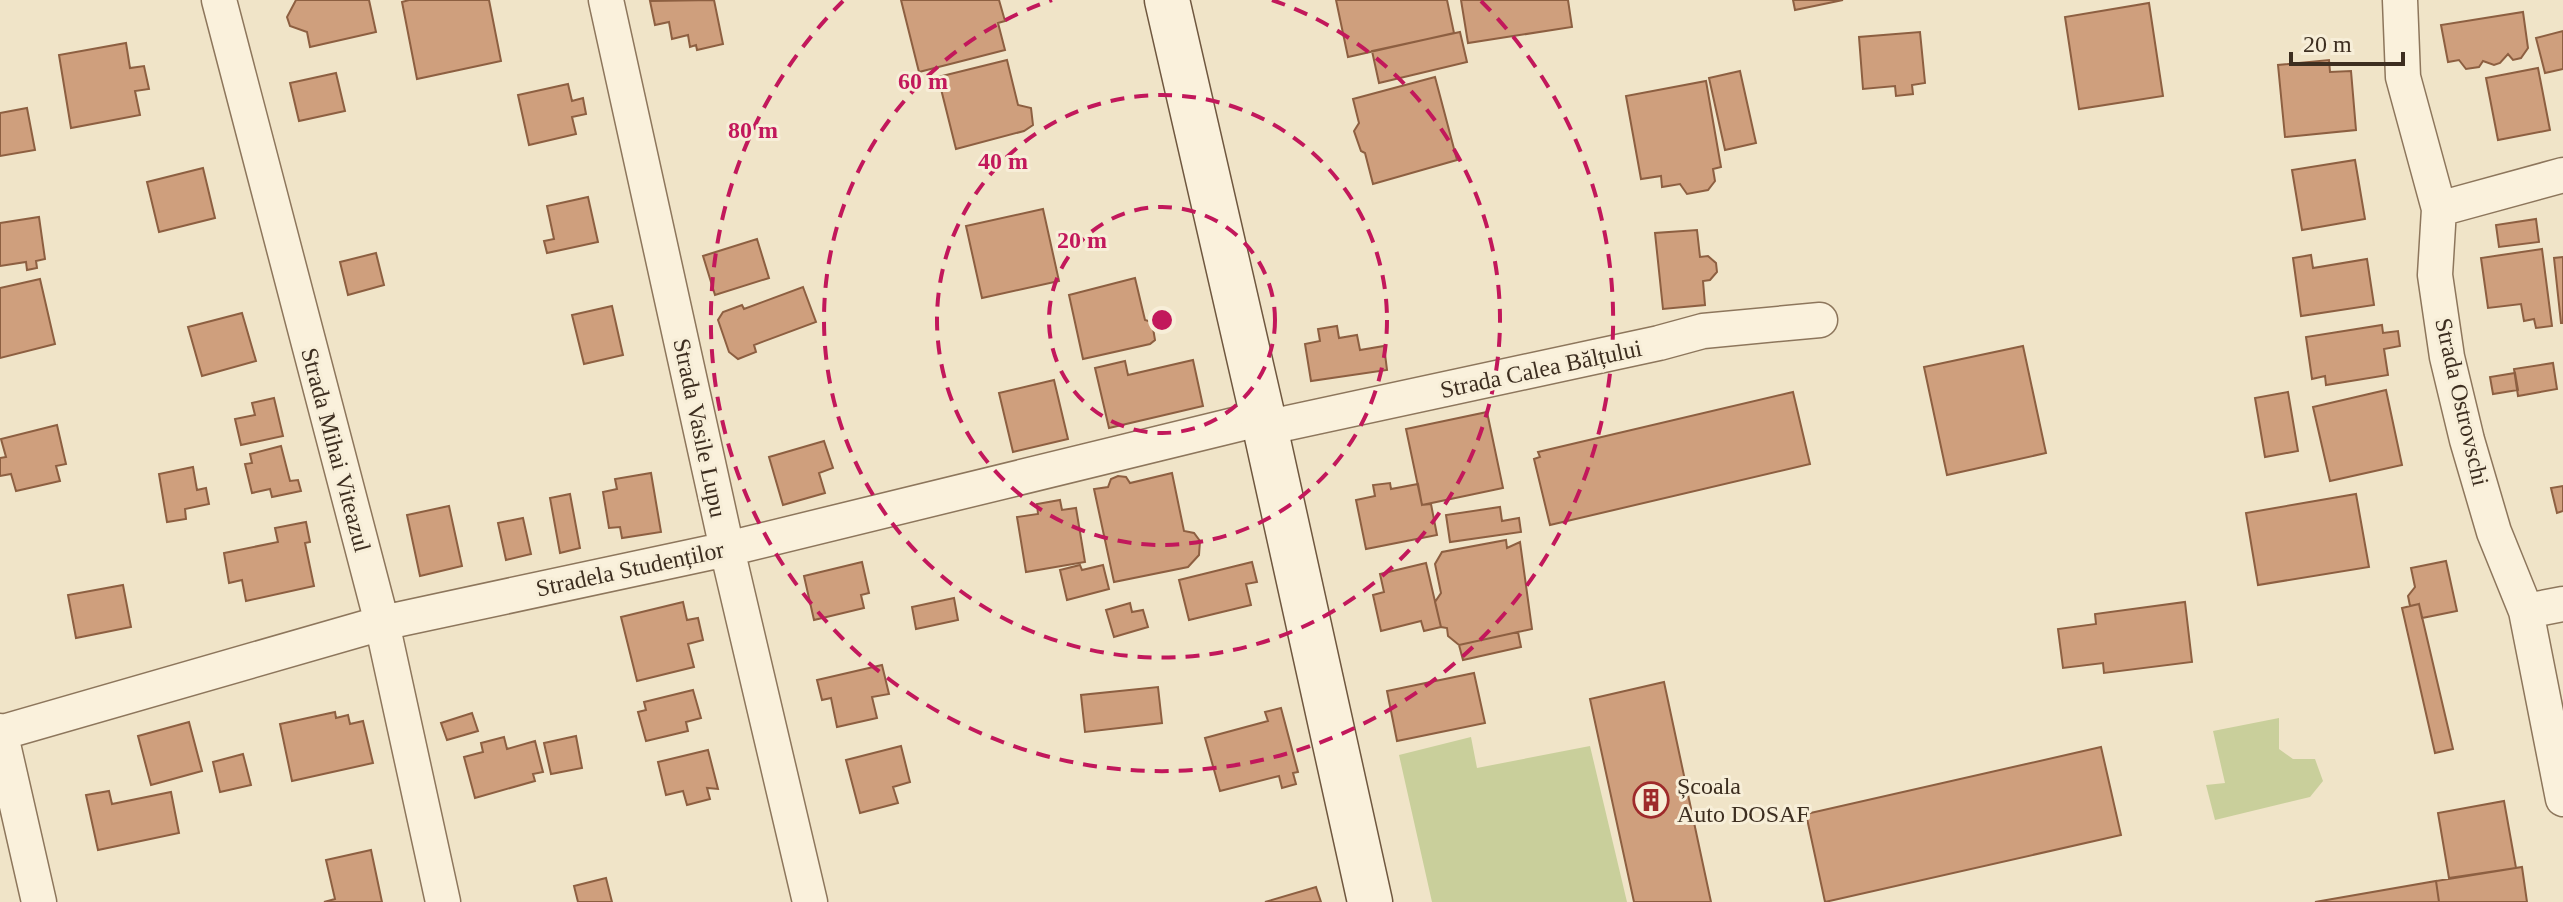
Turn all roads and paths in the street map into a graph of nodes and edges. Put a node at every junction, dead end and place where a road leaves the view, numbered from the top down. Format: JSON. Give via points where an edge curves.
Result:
{"nodes":[{"id":1,"x":219,"y":0,"type":"edge"},
{"id":2,"x":606,"y":0,"type":"edge"},
{"id":3,"x":1167,"y":0,"type":"edge"},
{"id":4,"x":2400,"y":0,"type":"edge"},
{"id":5,"x":2563,"y":175,"type":"edge"},
{"id":6,"x":2439,"y":209,"type":"junction"},
{"id":7,"x":1820,"y":320,"type":"dead end"},
{"id":8,"x":1264,"y":423,"type":"junction"},
{"id":9,"x":727,"y":549,"type":"junction"},
{"id":10,"x":2563,"y":604,"type":"edge"},
{"id":11,"x":2526,"y":611,"type":"junction"},
{"id":12,"x":382,"y":623,"type":"junction"},
{"id":13,"x":0,"y":732,"type":"edge"},
{"id":14,"x":2563,"y":799,"type":"edge"},
{"id":15,"x":39,"y":902,"type":"edge"},
{"id":16,"x":443,"y":902,"type":"edge"},
{"id":17,"x":810,"y":902,"type":"edge"},
{"id":18,"x":1370,"y":902,"type":"edge"}],
"edges":[{"from":1,"to":12,"type":"street","name":"Strada Mihai Viteazul"},
{"from":2,"to":9,"type":"street","name":"Strada Vasile Lupu"},
{"from":3,"to":8,"type":"main road"},
{"from":4,"to":6,"type":"street","name":"Strada Ostrovschi","via":[[2403,77]]},
{"from":5,"to":6,"type":"street"},
{"from":6,"to":11,"type":"street","name":"Strada Ostrovschi","via":[[2435,275],[2447,357],[2494,532]]},
{"from":7,"to":8,"type":"street","name":"Strada Calea Bălțului","via":[[1703,331]]},
{"from":8,"to":9,"type":"street","name":"Stradela Studenților"},
{"from":8,"to":18,"type":"main road"},
{"from":9,"to":12,"type":"street","name":"Stradela Studenților"},
{"from":9,"to":17,"type":"street","name":"Strada Vasile Lupu"},
{"from":10,"to":11,"type":"street"},
{"from":11,"to":14,"type":"street","name":"Strada Ostrovschi"},
{"from":12,"to":13,"type":"street","name":"Stradela Studenților"},
{"from":12,"to":16,"type":"street","name":"Strada Mihai Viteazul"},
{"from":13,"to":15,"type":"street"}]}
